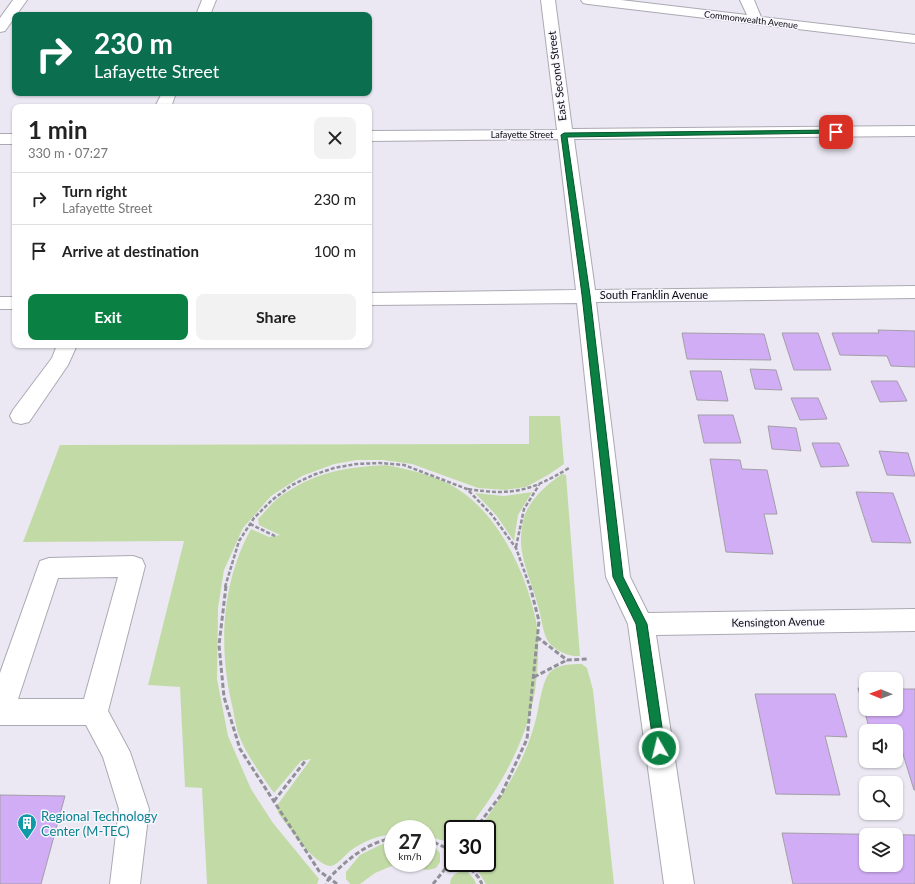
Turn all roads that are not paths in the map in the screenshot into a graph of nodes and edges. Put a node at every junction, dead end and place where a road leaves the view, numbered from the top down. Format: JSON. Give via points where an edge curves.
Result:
{"nodes":[{"id":1,"x":20,"y":0,"type":"edge"},
{"id":2,"x":209,"y":0,"type":"edge"},
{"id":3,"x":548,"y":0,"type":"edge"},
{"id":4,"x":588,"y":0,"type":"edge"},
{"id":5,"x":747,"y":0,"type":"edge"},
{"id":6,"x":204,"y":12,"type":"edge"},
{"id":7,"x":756,"y":20,"type":"junction"},
{"id":8,"x":0,"y":28,"type":"edge"},
{"id":9,"x":915,"y":39,"type":"edge"},
{"id":10,"x":915,"y":131,"type":"edge"},
{"id":11,"x":564,"y":135,"type":"junction"},
{"id":12,"x":372,"y":136,"type":"edge"},
{"id":13,"x":12,"y":139,"type":"edge"},
{"id":14,"x":0,"y":140,"type":"edge"},
{"id":15,"x":915,"y":292,"type":"edge"},
{"id":16,"x":586,"y":295,"type":"junction"},
{"id":17,"x":372,"y":299,"type":"edge"},
{"id":18,"x":0,"y":303,"type":"edge"},
{"id":19,"x":12,"y":303,"type":"edge"},
{"id":20,"x":66,"y":348,"type":"edge"},
{"id":21,"x":21,"y":416,"type":"dead end"},
{"id":22,"x":915,"y":620,"type":"edge"},
{"id":23,"x":641,"y":624,"type":"junction"},
{"id":24,"x":0,"y":712,"type":"edge"},
{"id":25,"x":94,"y":712,"type":"junction"},
{"id":26,"x":125,"y":884,"type":"edge"},
{"id":27,"x":679,"y":884,"type":"edge"}],
"edges":[{"from":1,"to":8,"type":"street"},
{"from":2,"to":6,"type":"street"},
{"from":3,"to":11,"type":"street","name":"East Second Street"},
{"from":4,"to":7,"type":"street","name":"Commonwealth Avenue"},
{"from":5,"to":7,"type":"street"},
{"from":7,"to":9,"type":"street","name":"Commonwealth Avenue"},
{"from":10,"to":11,"type":"street","name":"Lafayette Street"},
{"from":11,"to":12,"type":"street","name":"Lafayette Street"},
{"from":11,"to":16,"type":"street","name":"East Second Street"},
{"from":13,"to":14,"type":"street"},
{"from":15,"to":16,"type":"street","name":"South Franklin Avenue"},
{"from":16,"to":17,"type":"street","name":"South Franklin Avenue"},
{"from":16,"to":23,"type":"street","name":"East Second Street","via":[[618,577]]},
{"from":18,"to":19,"type":"street"},
{"from":20,"to":21,"type":"street","via":[[61,360]]},
{"from":22,"to":23,"type":"street","name":"Kensington Avenue"},
{"from":23,"to":27,"type":"street","name":"East Second Street"},
{"from":24,"to":25,"type":"street"},
{"from":24,"to":25,"type":"street","via":[[49,568],[133,566]]},
{"from":25,"to":26,"type":"street","via":[[116,752],[134,809]]}]}
